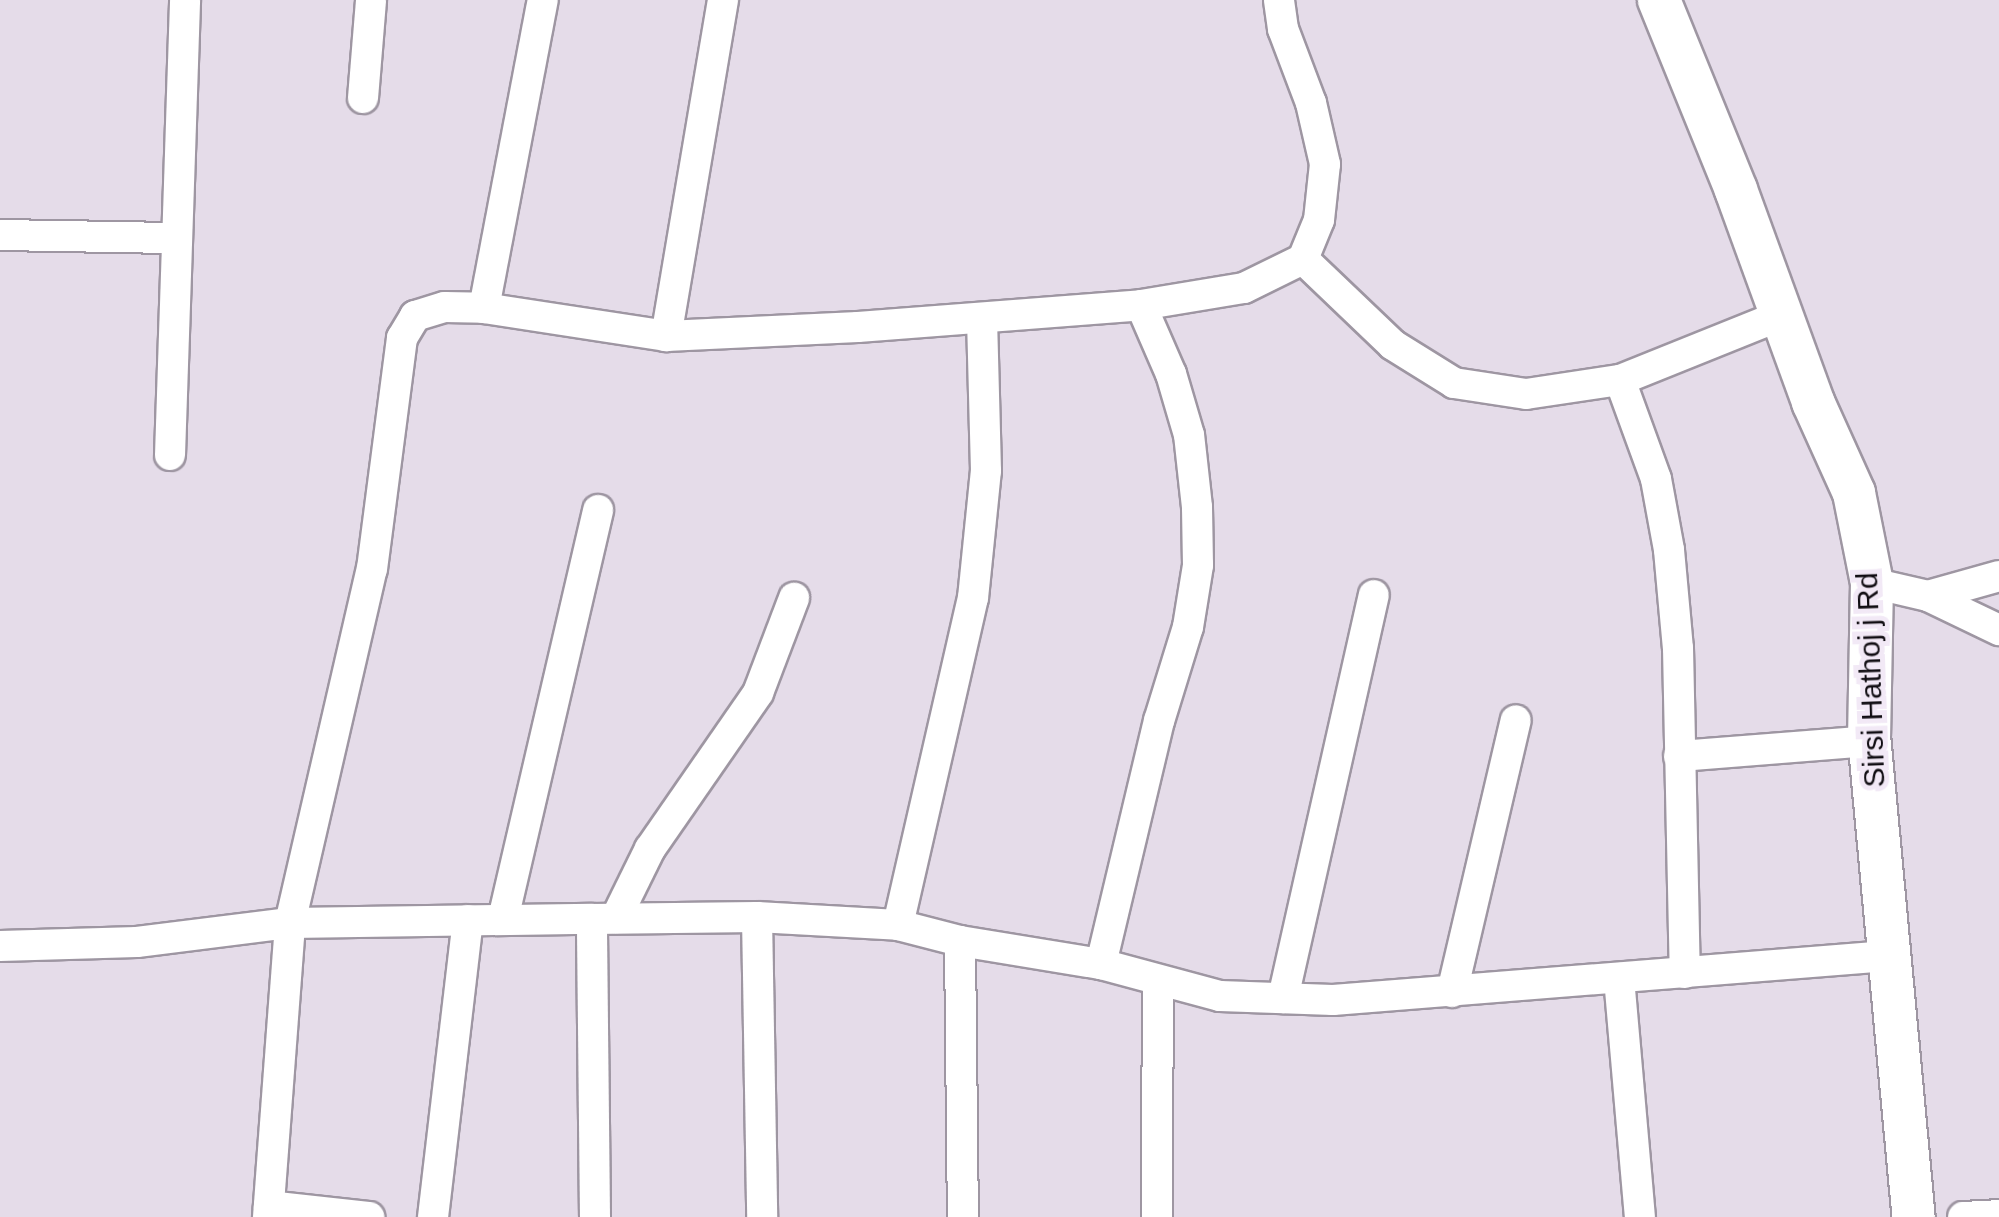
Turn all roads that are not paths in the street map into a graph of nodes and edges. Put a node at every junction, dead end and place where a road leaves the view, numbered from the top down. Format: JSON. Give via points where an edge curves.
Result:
{"nodes":[{"id":1,"x":185,"y":0,"type":"edge"},
{"id":2,"x":371,"y":0,"type":"edge"},
{"id":3,"x":543,"y":0,"type":"edge"},
{"id":4,"x":722,"y":0,"type":"edge"},
{"id":5,"x":1279,"y":0,"type":"edge"},
{"id":6,"x":1654,"y":5,"type":"edge"},
{"id":7,"x":363,"y":98,"type":"dead end"},
{"id":8,"x":0,"y":235,"type":"edge"},
{"id":9,"x":177,"y":238,"type":"junction"},
{"id":10,"x":1303,"y":259,"type":"junction"},
{"id":11,"x":1141,"y":305,"type":"junction"},
{"id":12,"x":484,"y":308,"type":"junction"},
{"id":13,"x":1779,"y":316,"type":"junction"},
{"id":14,"x":982,"y":318,"type":"junction"},
{"id":15,"x":666,"y":336,"type":"junction"},
{"id":16,"x":1620,"y":380,"type":"junction"},
{"id":17,"x":170,"y":456,"type":"dead end"},
{"id":18,"x":598,"y":510,"type":"dead end"},
{"id":19,"x":1999,"y":576,"type":"edge"},
{"id":20,"x":1872,"y":583,"type":"junction"},
{"id":21,"x":1374,"y":595,"type":"dead end"},
{"id":22,"x":1928,"y":596,"type":"junction"},
{"id":23,"x":794,"y":598,"type":"dead end"},
{"id":24,"x":1999,"y":630,"type":"edge"},
{"id":25,"x":1516,"y":720,"type":"dead end"},
{"id":26,"x":1869,"y":740,"type":"junction"},
{"id":27,"x":1679,"y":756,"type":"junction"},
{"id":28,"x":757,"y":917,"type":"junction"},
{"id":29,"x":604,"y":918,"type":"junction"},
{"id":30,"x":504,"y":919,"type":"junction"},
{"id":31,"x":468,"y":920,"type":"junction"},
{"id":32,"x":290,"y":923,"type":"junction"},
{"id":33,"x":898,"y":924,"type":"junction"},
{"id":34,"x":960,"y":940,"type":"junction"},
{"id":35,"x":0,"y":946,"type":"edge"},
{"id":36,"x":1887,"y":956,"type":"junction"},
{"id":37,"x":1101,"y":964,"type":"junction"},
{"id":38,"x":1684,"y":972,"type":"junction"},
{"id":39,"x":1619,"y":978,"type":"junction"},
{"id":40,"x":1158,"y":982,"type":"junction"},
{"id":41,"x":1452,"y":992,"type":"junction"},
{"id":42,"x":1283,"y":998,"type":"junction"},
{"id":43,"x":268,"y":1212,"type":"edge"},
{"id":44,"x":1999,"y":1215,"type":"edge"},
{"id":45,"x":369,"y":1217,"type":"edge"},
{"id":46,"x":433,"y":1217,"type":"edge"},
{"id":47,"x":595,"y":1217,"type":"edge"},
{"id":48,"x":762,"y":1217,"type":"edge"},
{"id":49,"x":963,"y":1217,"type":"edge"},
{"id":50,"x":1156,"y":1217,"type":"edge"},
{"id":51,"x":1640,"y":1217,"type":"edge"},
{"id":52,"x":1914,"y":1217,"type":"edge"},
{"id":53,"x":1963,"y":1217,"type":"edge"}],
"edges":[{"from":1,"to":9,"type":"street"},
{"from":2,"to":7,"type":"street"},
{"from":3,"to":12,"type":"street"},
{"from":4,"to":15,"type":"street"},
{"from":5,"to":10,"type":"street","via":[[1325,164],[1319,220]]},
{"from":6,"to":13,"type":"street","name":"Sirsi Hathoj j Rd","via":[[1736,190]]},
{"from":8,"to":9,"type":"street"},
{"from":9,"to":17,"type":"street"},
{"from":10,"to":11,"type":"street","via":[[1244,288]]},
{"from":10,"to":16,"type":"street","via":[[1393,345],[1454,383],[1526,394]]},
{"from":11,"to":14,"type":"street"},
{"from":11,"to":37,"type":"street","via":[[1188,435],[1198,566]]},
{"from":12,"to":15,"type":"street"},
{"from":12,"to":32,"type":"street","via":[[445,307],[415,316],[402,338],[372,569]]},
{"from":13,"to":16,"type":"street"},
{"from":13,"to":20,"type":"street","name":"Sirsi Hathoj j Rd","via":[[1854,493]]},
{"from":14,"to":15,"type":"street"},
{"from":14,"to":33,"type":"street","via":[[986,472],[974,598]]},
{"from":16,"to":27,"type":"street","via":[[1656,480],[1669,550]]},
{"from":18,"to":30,"type":"street"},
{"from":19,"to":22,"type":"street"},
{"from":20,"to":22,"type":"street"},
{"from":20,"to":26,"type":"street","name":"Sirsi Hathoj j Rd"},
{"from":21,"to":42,"type":"street"},
{"from":22,"to":24,"type":"street"},
{"from":23,"to":29,"type":"street","via":[[758,693]]},
{"from":25,"to":41,"type":"street"},
{"from":26,"to":27,"type":"street"},
{"from":26,"to":36,"type":"street","name":"Sirsi Hathoj j Rd"},
{"from":27,"to":38,"type":"street"},
{"from":28,"to":29,"type":"street"},
{"from":28,"to":33,"type":"street"},
{"from":28,"to":48,"type":"street"},
{"from":29,"to":30,"type":"street"},
{"from":29,"to":47,"type":"street"},
{"from":30,"to":31,"type":"street"},
{"from":31,"to":32,"type":"street"},
{"from":31,"to":46,"type":"street"},
{"from":32,"to":35,"type":"street","via":[[136,942]]},
{"from":32,"to":43,"type":"street"},
{"from":33,"to":34,"type":"street"},
{"from":34,"to":37,"type":"street"},
{"from":34,"to":49,"type":"street"},
{"from":36,"to":38,"type":"street"},
{"from":36,"to":52,"type":"street","name":"Sirsi Hathoj j Rd"},
{"from":37,"to":40,"type":"street"},
{"from":38,"to":39,"type":"street"},
{"from":39,"to":41,"type":"street"},
{"from":39,"to":51,"type":"street"},
{"from":40,"to":42,"type":"street","via":[[1220,996]]},
{"from":40,"to":50,"type":"street"},
{"from":41,"to":42,"type":"street"},
{"from":43,"to":45,"type":"street"},
{"from":44,"to":53,"type":"street"}]}
